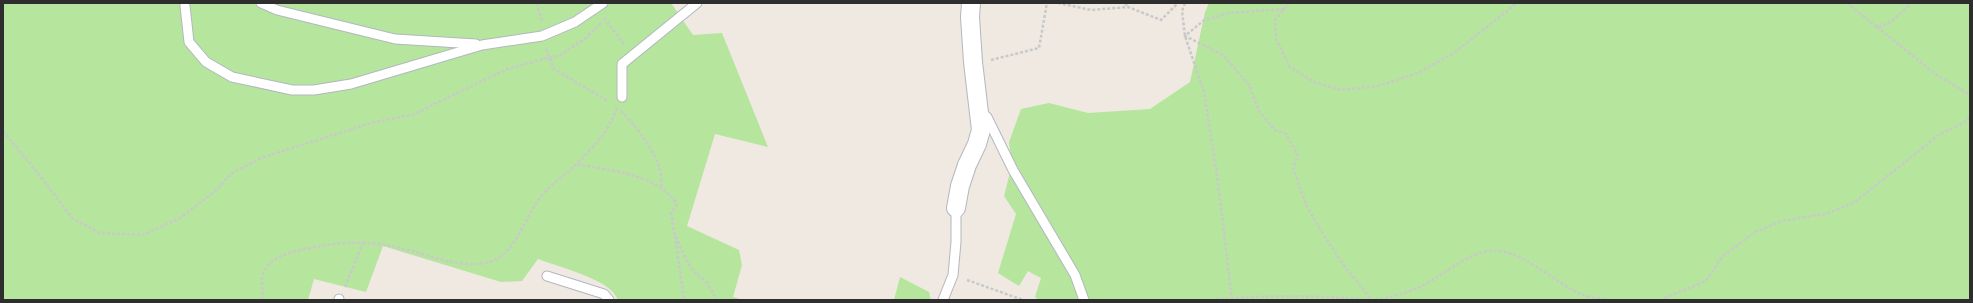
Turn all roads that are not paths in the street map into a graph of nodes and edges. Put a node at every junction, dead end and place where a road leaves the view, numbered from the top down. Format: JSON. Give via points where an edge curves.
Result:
{"nodes":[{"id":1,"x":261,"y":3,"type":"edge"},
{"id":2,"x":697,"y":3,"type":"edge"},
{"id":3,"x":971,"y":3,"type":"edge"},
{"id":4,"x":600,"y":5,"type":"edge"},
{"id":5,"x":185,"y":6,"type":"dead end"},
{"id":6,"x":486,"y":45,"type":"junction"},
{"id":7,"x":622,"y":96,"type":"dead end"},
{"id":8,"x":978,"y":109,"type":"junction"},
{"id":9,"x":956,"y":208,"type":"joint"},
{"id":10,"x":547,"y":276,"type":"dead end"},
{"id":11,"x":609,"y":300,"type":"edge"},
{"id":12,"x":943,"y":300,"type":"edge"},
{"id":13,"x":1084,"y":300,"type":"edge"}],
"edges":[{"from":1,"to":6,"type":"lane","via":[[278,10],[395,39]]},
{"from":2,"to":7,"type":"lane","via":[[622,64]]},
{"from":3,"to":8,"type":"street"},
{"from":4,"to":6,"type":"lane","via":[[575,22],[544,34]]},
{"from":5,"to":6,"type":"lane","via":[[189,42],[206,62],[232,77],[292,90],[314,90],[351,84]]},
{"from":8,"to":9,"type":"street","via":[[981,130],[966,165]]},
{"from":8,"to":13,"type":"lane","via":[[987,117],[1013,170],[1075,275]]},
{"from":9,"to":12,"type":"lane","via":[[953,275]]},
{"from":10,"to":11,"type":"lane","via":[[604,294]]}]}
